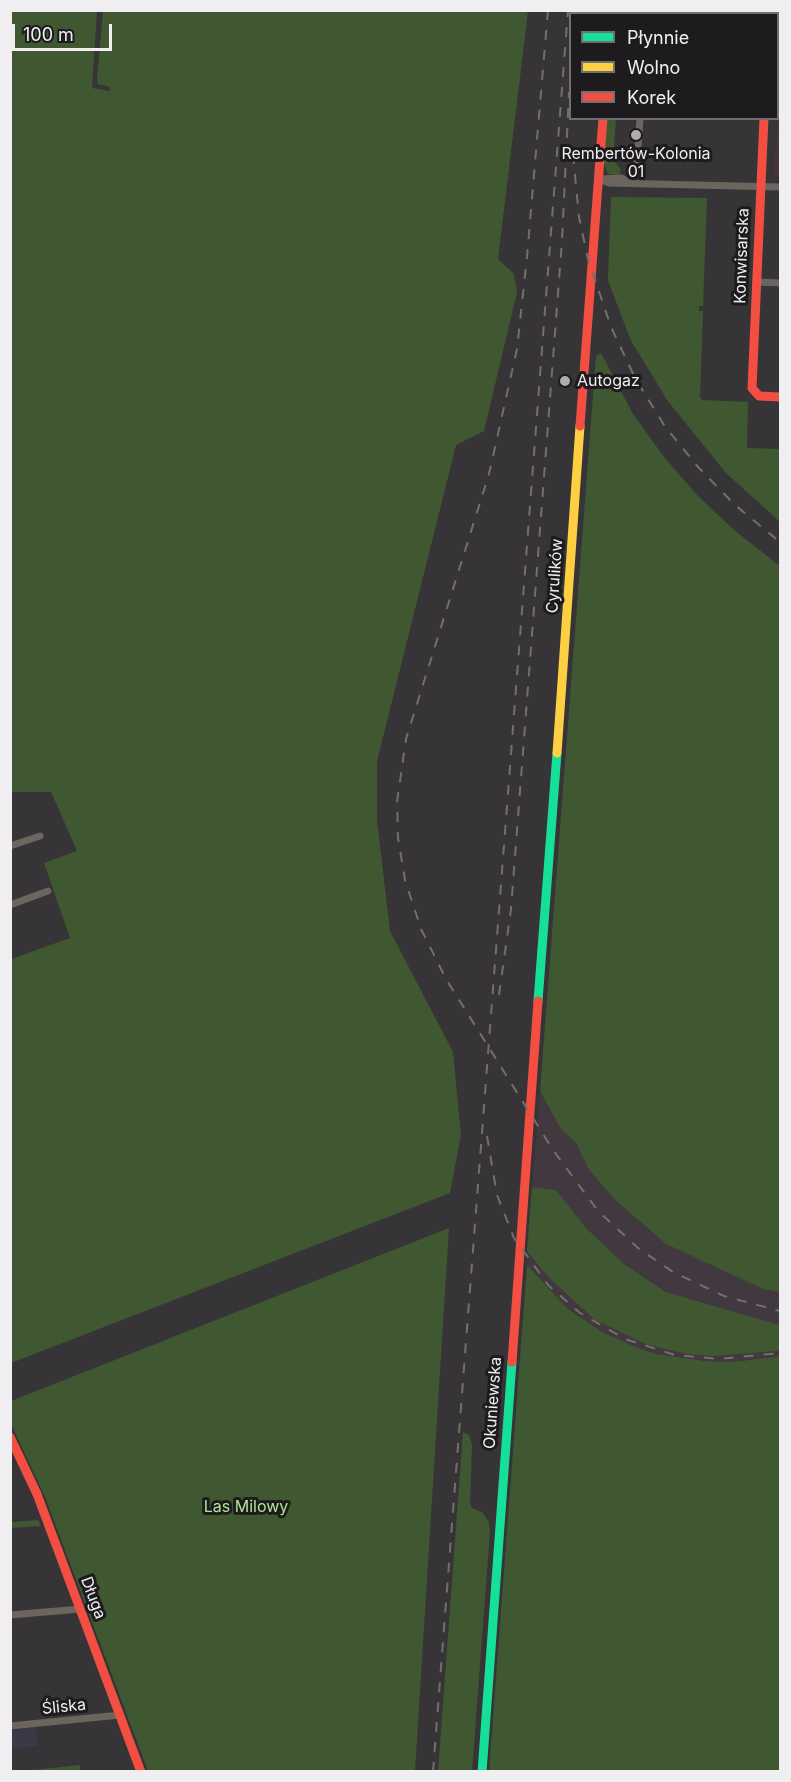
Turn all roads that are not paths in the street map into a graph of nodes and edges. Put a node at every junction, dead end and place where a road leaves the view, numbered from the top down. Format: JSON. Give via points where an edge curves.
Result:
{"nodes":[{"id":1,"x":603,"y":120,"type":"edge"},
{"id":2,"x":640,"y":120,"type":"edge"},
{"id":3,"x":764,"y":120,"type":"edge"},
{"id":4,"x":637,"y":163,"type":"dead end"},
{"id":5,"x":599,"y":179,"type":"junction"},
{"id":6,"x":759,"y":186,"type":"junction"},
{"id":7,"x":780,"y":187,"type":"edge"},
{"id":8,"x":756,"y":282,"type":"junction"},
{"id":9,"x":780,"y":283,"type":"edge"},
{"id":10,"x":780,"y":397,"type":"edge"},
{"id":11,"x":40,"y":836,"type":"dead end"},
{"id":12,"x":10,"y":846,"type":"edge"},
{"id":13,"x":48,"y":891,"type":"dead end"},
{"id":14,"x":10,"y":904,"type":"edge"},
{"id":15,"x":534,"y":1036,"type":"joint"},
{"id":16,"x":10,"y":1437,"type":"edge"},
{"id":17,"x":81,"y":1609,"type":"junction"},
{"id":18,"x":10,"y":1615,"type":"edge"},
{"id":19,"x":120,"y":1714,"type":"junction"},
{"id":20,"x":10,"y":1726,"type":"edge"},
{"id":21,"x":141,"y":1772,"type":"edge"},
{"id":22,"x":482,"y":1772,"type":"edge"}],
"edges":[{"from":1,"to":5,"type":"main road","name":"Cyrulików"},
{"from":2,"to":4,"type":"street"},
{"from":3,"to":6,"type":"main road","name":"Konwisarska"},
{"from":5,"to":6,"type":"street","via":[[609,183]]},
{"from":5,"to":15,"type":"main road","name":"Cyrulików"},
{"from":6,"to":7,"type":"street"},
{"from":6,"to":8,"type":"main road","name":"Konwisarska"},
{"from":8,"to":9,"type":"street"},
{"from":8,"to":10,"type":"main road","name":"Konwisarska","via":[[752,388],[755,394]]},
{"from":11,"to":12,"type":"street"},
{"from":13,"to":14,"type":"street"},
{"from":15,"to":22,"type":"main road","name":"Okuniewska"},
{"from":16,"to":17,"type":"main road","name":"Długa","via":[[37,1494]]},
{"from":17,"to":18,"type":"street"},
{"from":17,"to":19,"type":"main road","name":"Długa"},
{"from":19,"to":20,"type":"street","name":"Śliska"},
{"from":19,"to":21,"type":"main road","name":"Długa"}]}
